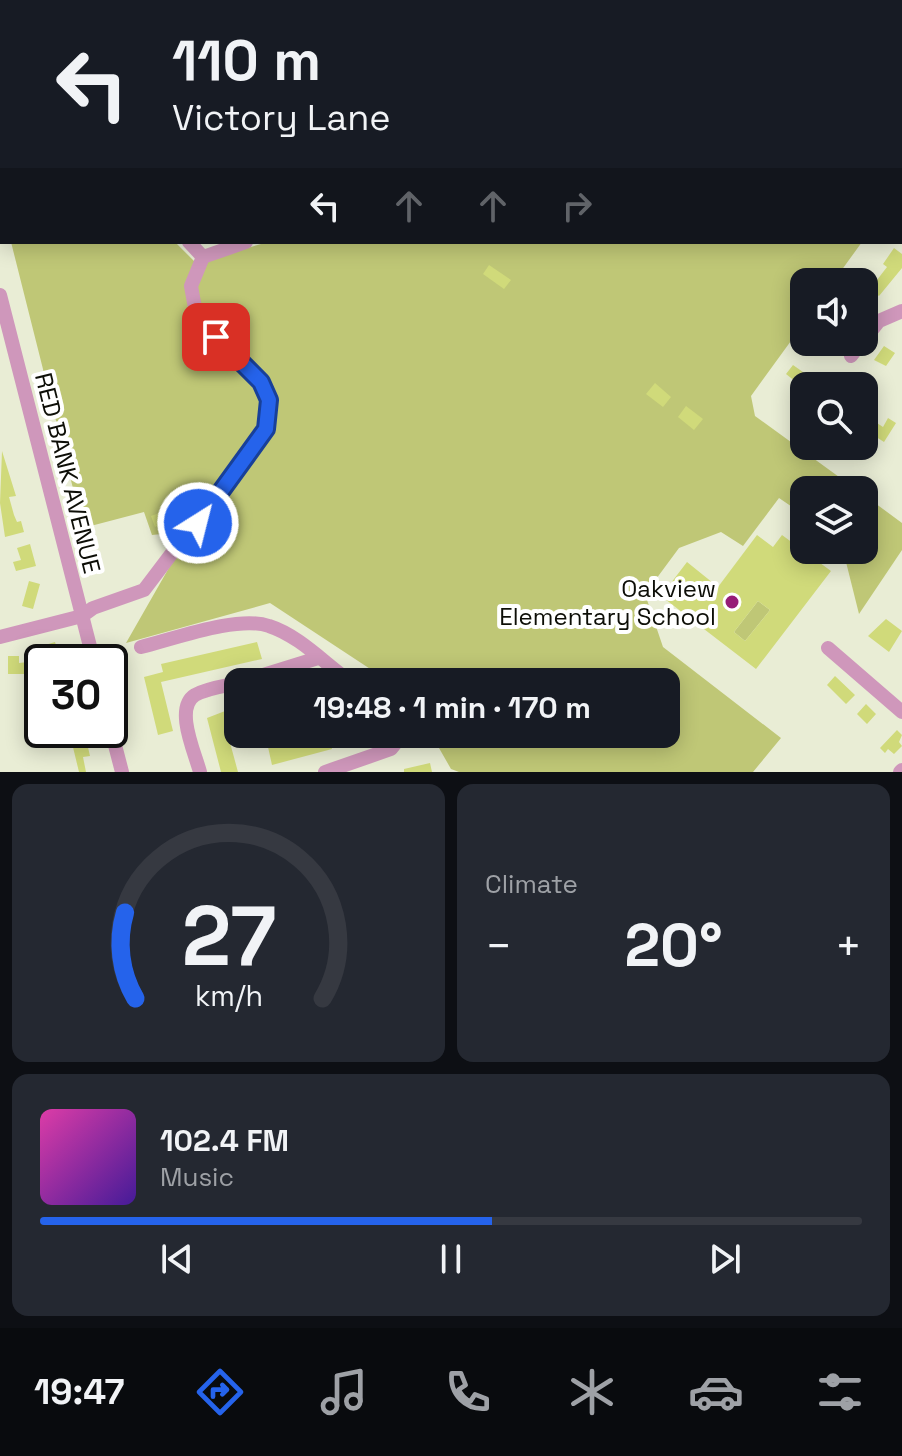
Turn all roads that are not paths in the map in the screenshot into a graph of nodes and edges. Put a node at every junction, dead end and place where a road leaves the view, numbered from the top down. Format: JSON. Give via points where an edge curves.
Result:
{"nodes":[{"id":1,"x":191,"y":244,"type":"edge"},
{"id":2,"x":240,"y":244,"type":"edge"},
{"id":3,"x":203,"y":257,"type":"junction"},
{"id":4,"x":0,"y":295,"type":"edge"},
{"id":5,"x":902,"y":311,"type":"edge"},
{"id":6,"x":878,"y":322,"type":"edge"},
{"id":7,"x":4,"y":329,"type":"edge"},
{"id":8,"x":82,"y":616,"type":"junction"},
{"id":9,"x":0,"y":637,"type":"edge"},
{"id":10,"x":89,"y":644,"type":"edge"},
{"id":11,"x":141,"y":647,"type":"dead end"},
{"id":12,"x":828,"y":648,"type":"dead end"},
{"id":13,"x":318,"y":658,"type":"junction"},
{"id":14,"x":285,"y":668,"type":"edge"},
{"id":15,"x":332,"y":668,"type":"edge"},
{"id":16,"x":224,"y":686,"type":"edge"},
{"id":17,"x":902,"y":712,"type":"edge"},
{"id":18,"x":116,"y":748,"type":"edge"},
{"id":19,"x":392,"y":748,"type":"edge"},
{"id":20,"x":322,"y":771,"type":"edge"},
{"id":21,"x":122,"y":772,"type":"edge"},
{"id":22,"x":200,"y":772,"type":"edge"}],
"edges":[{"from":1,"to":3,"type":"street"},
{"from":2,"to":3,"type":"street"},
{"from":3,"to":8,"type":"street","via":[[191,286],[195,308],[261,382],[269,400],[266,429],[144,590]]},
{"from":4,"to":7,"type":"street","name":"RED BANK AVENUE"},
{"from":5,"to":6,"type":"street"},
{"from":7,"to":8,"type":"street","name":"RED BANK AVENUE"},
{"from":8,"to":9,"type":"street"},
{"from":8,"to":10,"type":"street","name":"RED BANK AVENUE"},
{"from":11,"to":13,"type":"street","via":[[247,622],[268,625]]},
{"from":12,"to":17,"type":"street"},
{"from":13,"to":14,"type":"street"},
{"from":13,"to":15,"type":"street"},
{"from":16,"to":22,"type":"street","via":[[187,702],[185,714]]},
{"from":18,"to":21,"type":"street"},
{"from":19,"to":20,"type":"street"}]}
